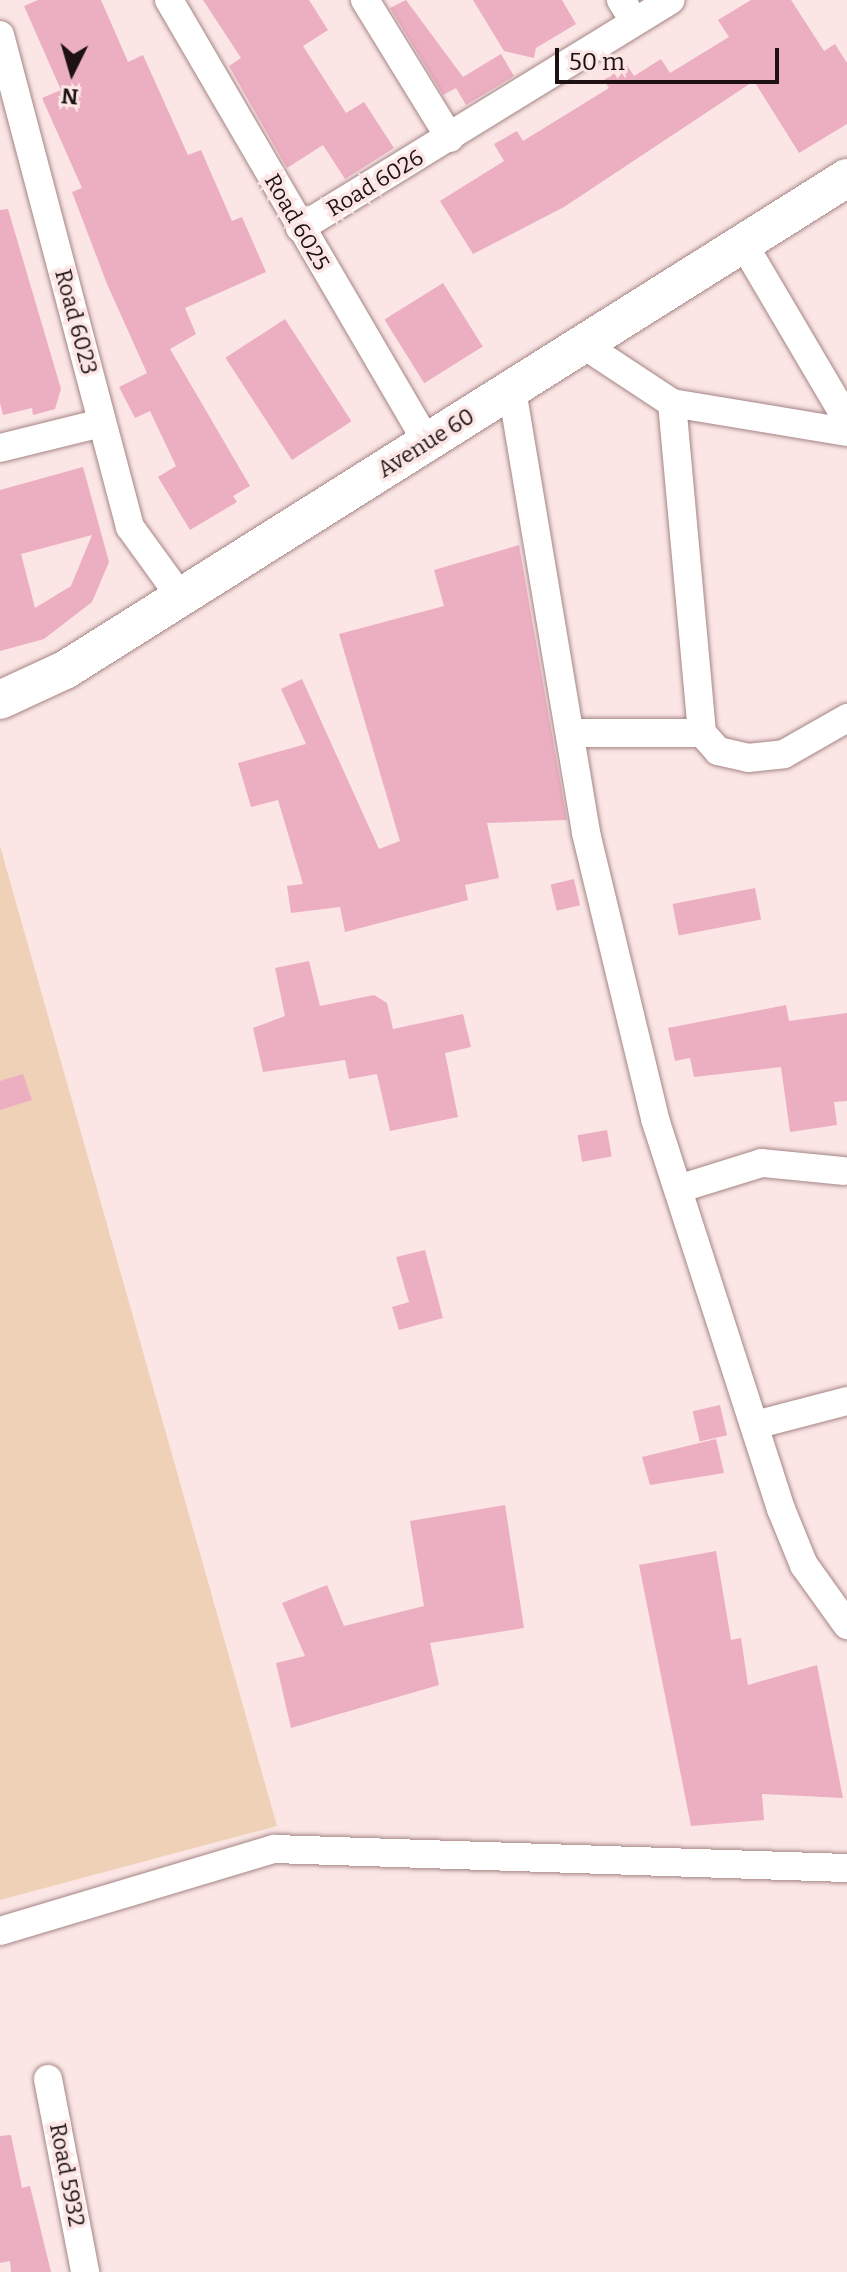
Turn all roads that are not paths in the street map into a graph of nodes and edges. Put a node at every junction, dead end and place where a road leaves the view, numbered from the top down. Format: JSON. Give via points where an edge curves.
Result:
{"nodes":[{"id":1,"x":169,"y":0,"type":"edge"},
{"id":2,"x":365,"y":0,"type":"edge"},
{"id":3,"x":670,"y":0,"type":"edge"},
{"id":4,"x":628,"y":11,"type":"edge"},
{"id":5,"x":0,"y":35,"type":"edge"},
{"id":6,"x":450,"y":138,"type":"junction"},
{"id":7,"x":847,"y":178,"type":"edge"},
{"id":8,"x":300,"y":228,"type":"junction"},
{"id":9,"x":744,"y":245,"type":"junction"},
{"id":10,"x":584,"y":345,"type":"junction"},
{"id":11,"x":512,"y":390,"type":"junction"},
{"id":12,"x":672,"y":403,"type":"junction"},
{"id":13,"x":847,"y":420,"type":"edge"},
{"id":14,"x":102,"y":423,"type":"junction"},
{"id":15,"x":847,"y":432,"type":"edge"},
{"id":16,"x":427,"y":442,"type":"junction"},
{"id":17,"x":0,"y":448,"type":"edge"},
{"id":18,"x":180,"y":596,"type":"junction"},
{"id":19,"x":0,"y":700,"type":"edge"},
{"id":20,"x":847,"y":718,"type":"edge"},
{"id":21,"x":570,"y":733,"type":"junction"},
{"id":22,"x":702,"y":733,"type":"junction"},
{"id":23,"x":844,"y":1171,"type":"dead end"},
{"id":24,"x":678,"y":1189,"type":"junction"},
{"id":25,"x":847,"y":1401,"type":"edge"},
{"id":26,"x":755,"y":1425,"type":"junction"},
{"id":27,"x":847,"y":1625,"type":"edge"},
{"id":28,"x":847,"y":1868,"type":"edge"},
{"id":29,"x":0,"y":1931,"type":"edge"},
{"id":30,"x":48,"y":2079,"type":"dead end"},
{"id":31,"x":85,"y":2272,"type":"edge"}],
"edges":[{"from":1,"to":8,"type":"street","name":"Road 6025"},
{"from":2,"to":6,"type":"street","name":"Road 6026"},
{"from":3,"to":4,"type":"street","name":"Road 6026"},
{"from":4,"to":6,"type":"street","name":"Road 6026"},
{"from":5,"to":14,"type":"street","name":"Road 6023"},
{"from":6,"to":8,"type":"street","name":"Road 6026"},
{"from":7,"to":9,"type":"street","name":"Avenue 60"},
{"from":8,"to":16,"type":"street","name":"Road 6025"},
{"from":9,"to":10,"type":"street","name":"Avenue 60"},
{"from":9,"to":13,"type":"street"},
{"from":10,"to":11,"type":"street","name":"Avenue 60"},
{"from":10,"to":12,"type":"street"},
{"from":11,"to":16,"type":"street","name":"Avenue 60"},
{"from":11,"to":21,"type":"street"},
{"from":12,"to":15,"type":"street"},
{"from":12,"to":22,"type":"street"},
{"from":14,"to":17,"type":"street"},
{"from":14,"to":18,"type":"street","name":"Road 6023","via":[[130,527]]},
{"from":16,"to":18,"type":"street","name":"Avenue 60"},
{"from":18,"to":19,"type":"street","name":"Avenue 60","via":[[65,670]]},
{"from":20,"to":22,"type":"street","via":[[784,754],[748,758],[718,751]]},
{"from":21,"to":22,"type":"street"},
{"from":21,"to":24,"type":"street","via":[[602,903]]},
{"from":23,"to":24,"type":"street","via":[[762,1163]]},
{"from":24,"to":26,"type":"street"},
{"from":25,"to":26,"type":"street"},
{"from":26,"to":27,"type":"street","via":[[804,1565]]},
{"from":28,"to":29,"type":"street","via":[[274,1849]]},
{"from":30,"to":31,"type":"street","name":"Road 5932"}]}
